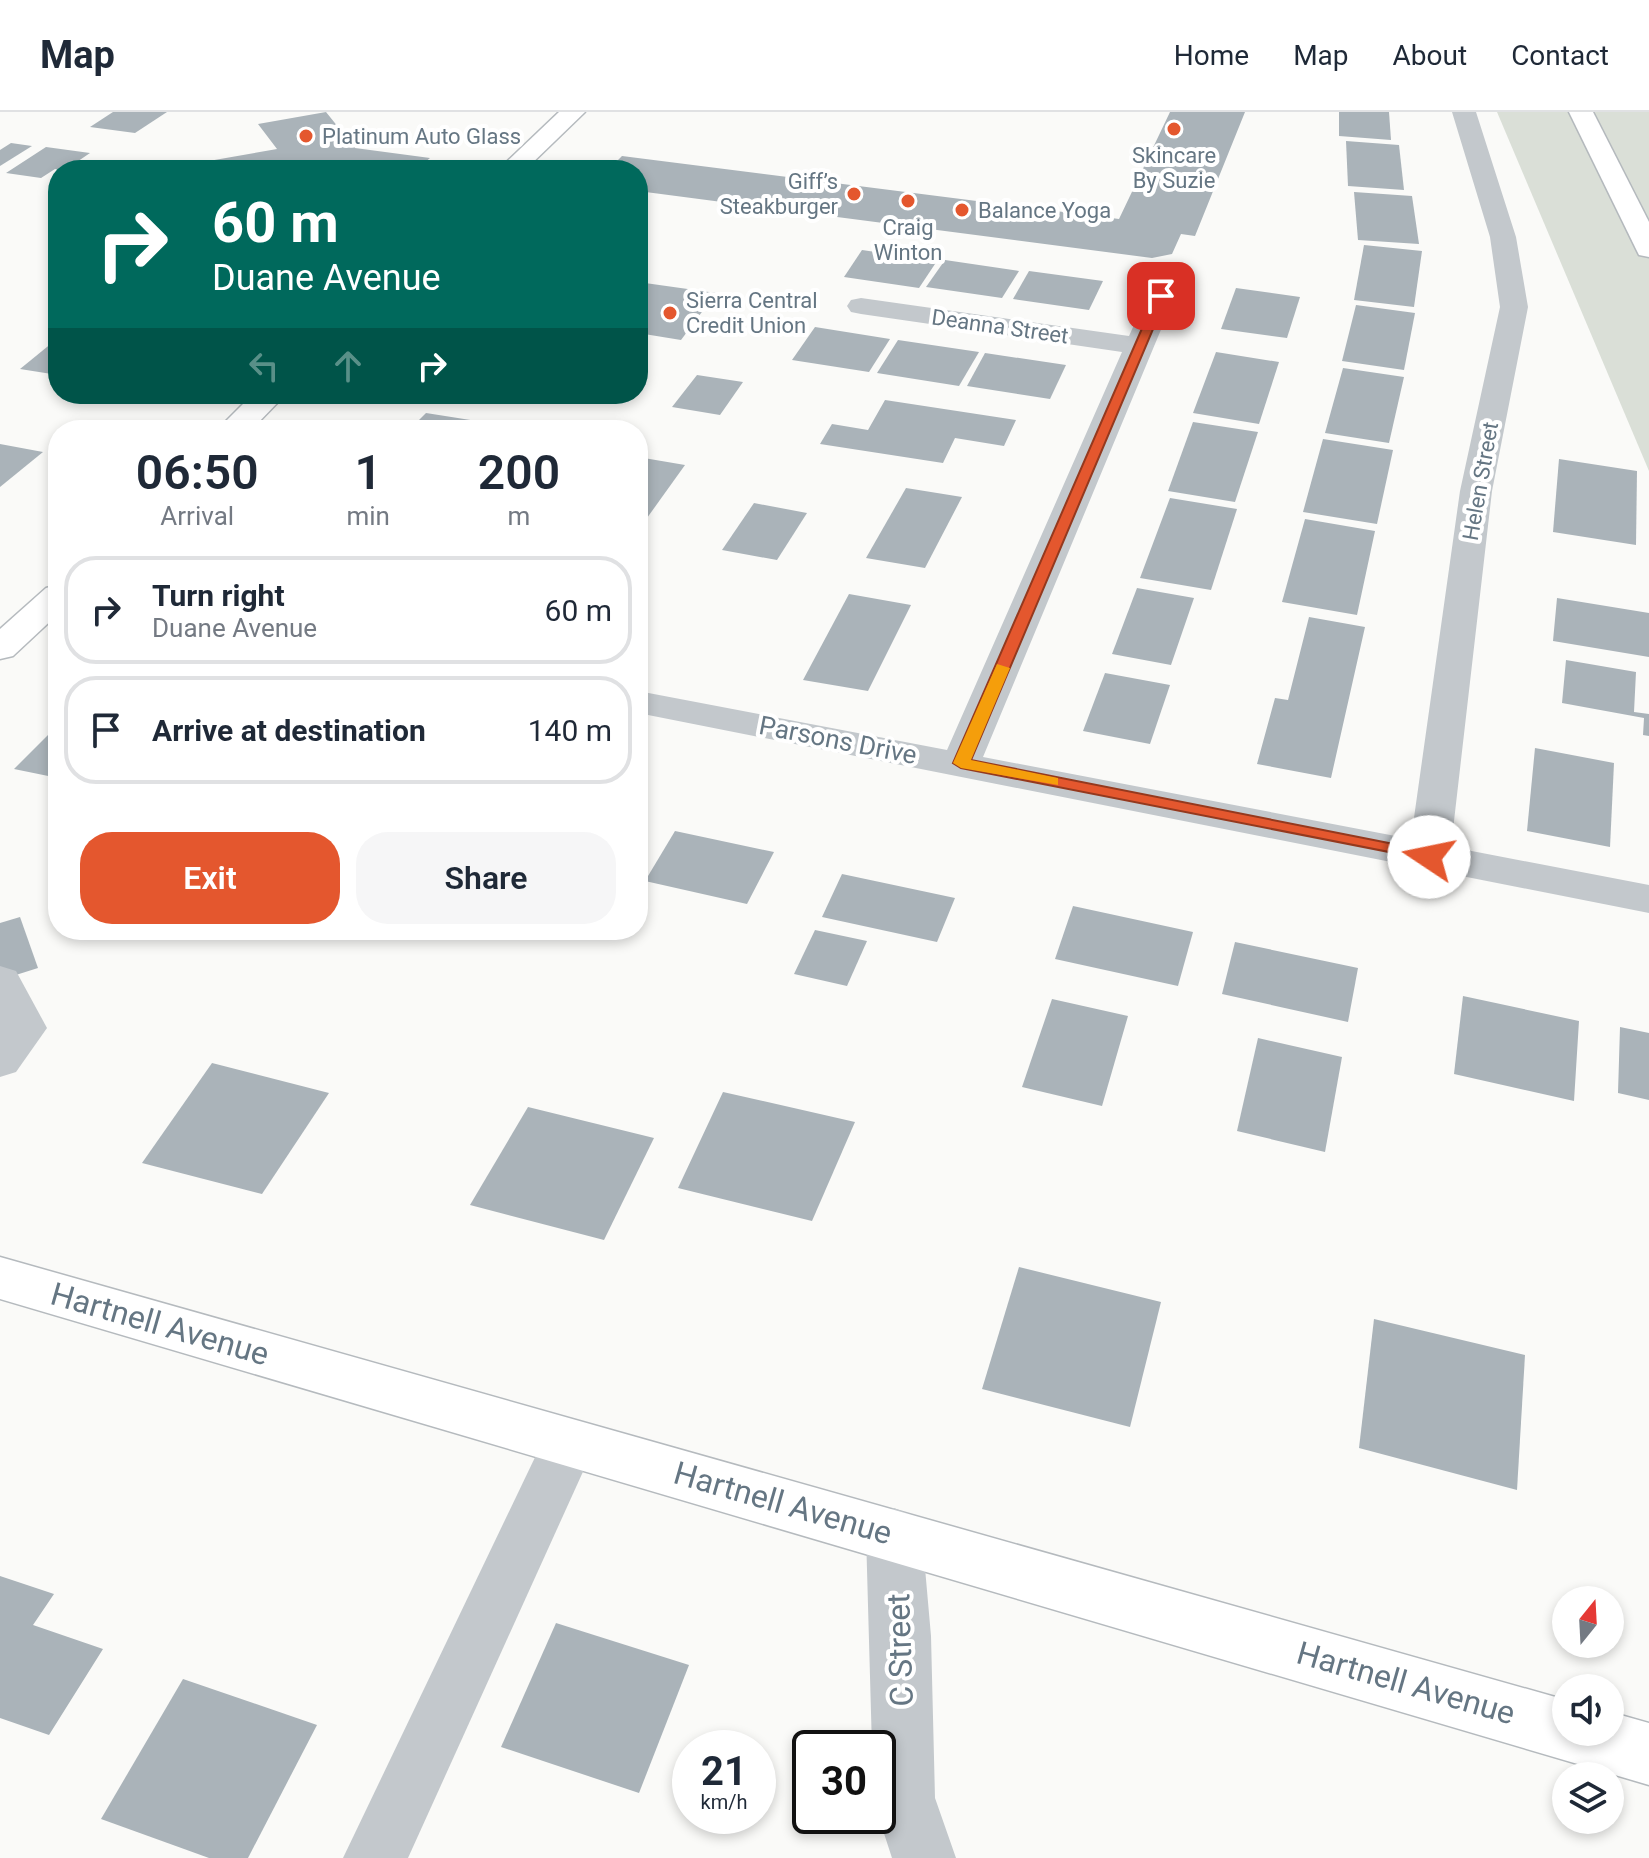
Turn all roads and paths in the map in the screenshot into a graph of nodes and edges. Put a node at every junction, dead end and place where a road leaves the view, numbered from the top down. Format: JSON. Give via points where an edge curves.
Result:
{"nodes":[{"id":1,"x":573,"y":112,"type":"edge"},
{"id":2,"x":1464,"y":112,"type":"edge"},
{"id":3,"x":1581,"y":112,"type":"edge"},
{"id":4,"x":522,"y":160,"type":"edge"},
{"id":5,"x":1649,"y":249,"type":"edge"},
{"id":6,"x":1161,"y":296,"type":"dead end"},
{"id":7,"x":861,"y":306,"type":"dead end"},
{"id":8,"x":1139,"y":346,"type":"junction"},
{"id":9,"x":260,"y":404,"type":"edge"},
{"id":10,"x":244,"y":420,"type":"edge"},
{"id":11,"x":48,"y":604,"type":"edge"},
{"id":12,"x":0,"y":648,"type":"edge"},
{"id":13,"x":648,"y":704,"type":"edge"},
{"id":14,"x":961,"y":763,"type":"junction"},
{"id":15,"x":1429,"y":857,"type":"junction"},
{"id":16,"x":1649,"y":899,"type":"edge"},
{"id":17,"x":0,"y":982,"type":"edge"},
{"id":18,"x":0,"y":1060,"type":"edge"},
{"id":19,"x":0,"y":1278,"type":"edge"},
{"id":20,"x":569,"y":1443,"type":"junction"},
{"id":21,"x":894,"y":1534,"type":"junction"},
{"id":22,"x":1552,"y":1726,"type":"edge"},
{"id":23,"x":1621,"y":1746,"type":"edge"},
{"id":24,"x":1649,"y":1754,"type":"edge"},
{"id":25,"x":375,"y":1858,"type":"edge"},
{"id":26,"x":924,"y":1858,"type":"edge"}],
"edges":[{"from":1,"to":4,"type":"main road"},
{"from":2,"to":15,"type":"street","name":"Helen Street","via":[[1514,307],[1476,491]]},
{"from":3,"to":5,"type":"main road"},
{"from":6,"to":8,"type":"street"},
{"from":7,"to":8,"type":"street","name":"Deanna Street"},
{"from":8,"to":14,"type":"street"},
{"from":9,"to":10,"type":"main road"},
{"from":11,"to":12,"type":"main road"},
{"from":13,"to":14,"type":"street","name":"Parsons Drive"},
{"from":14,"to":15,"type":"street","name":"Parsons Drive"},
{"from":15,"to":16,"type":"street","name":"Parsons Drive"},
{"from":17,"to":18,"type":"street","via":[[25,1028]]},
{"from":19,"to":20,"type":"main road","name":"Hartnell Avenue"},
{"from":20,"to":21,"type":"main road","name":"Hartnell Avenue"},
{"from":20,"to":25,"type":"street"},
{"from":21,"to":22,"type":"main road","name":"Hartnell Avenue"},
{"from":21,"to":26,"type":"street","name":"C Street","via":[[904,1798]]},
{"from":23,"to":24,"type":"main road"}]}
